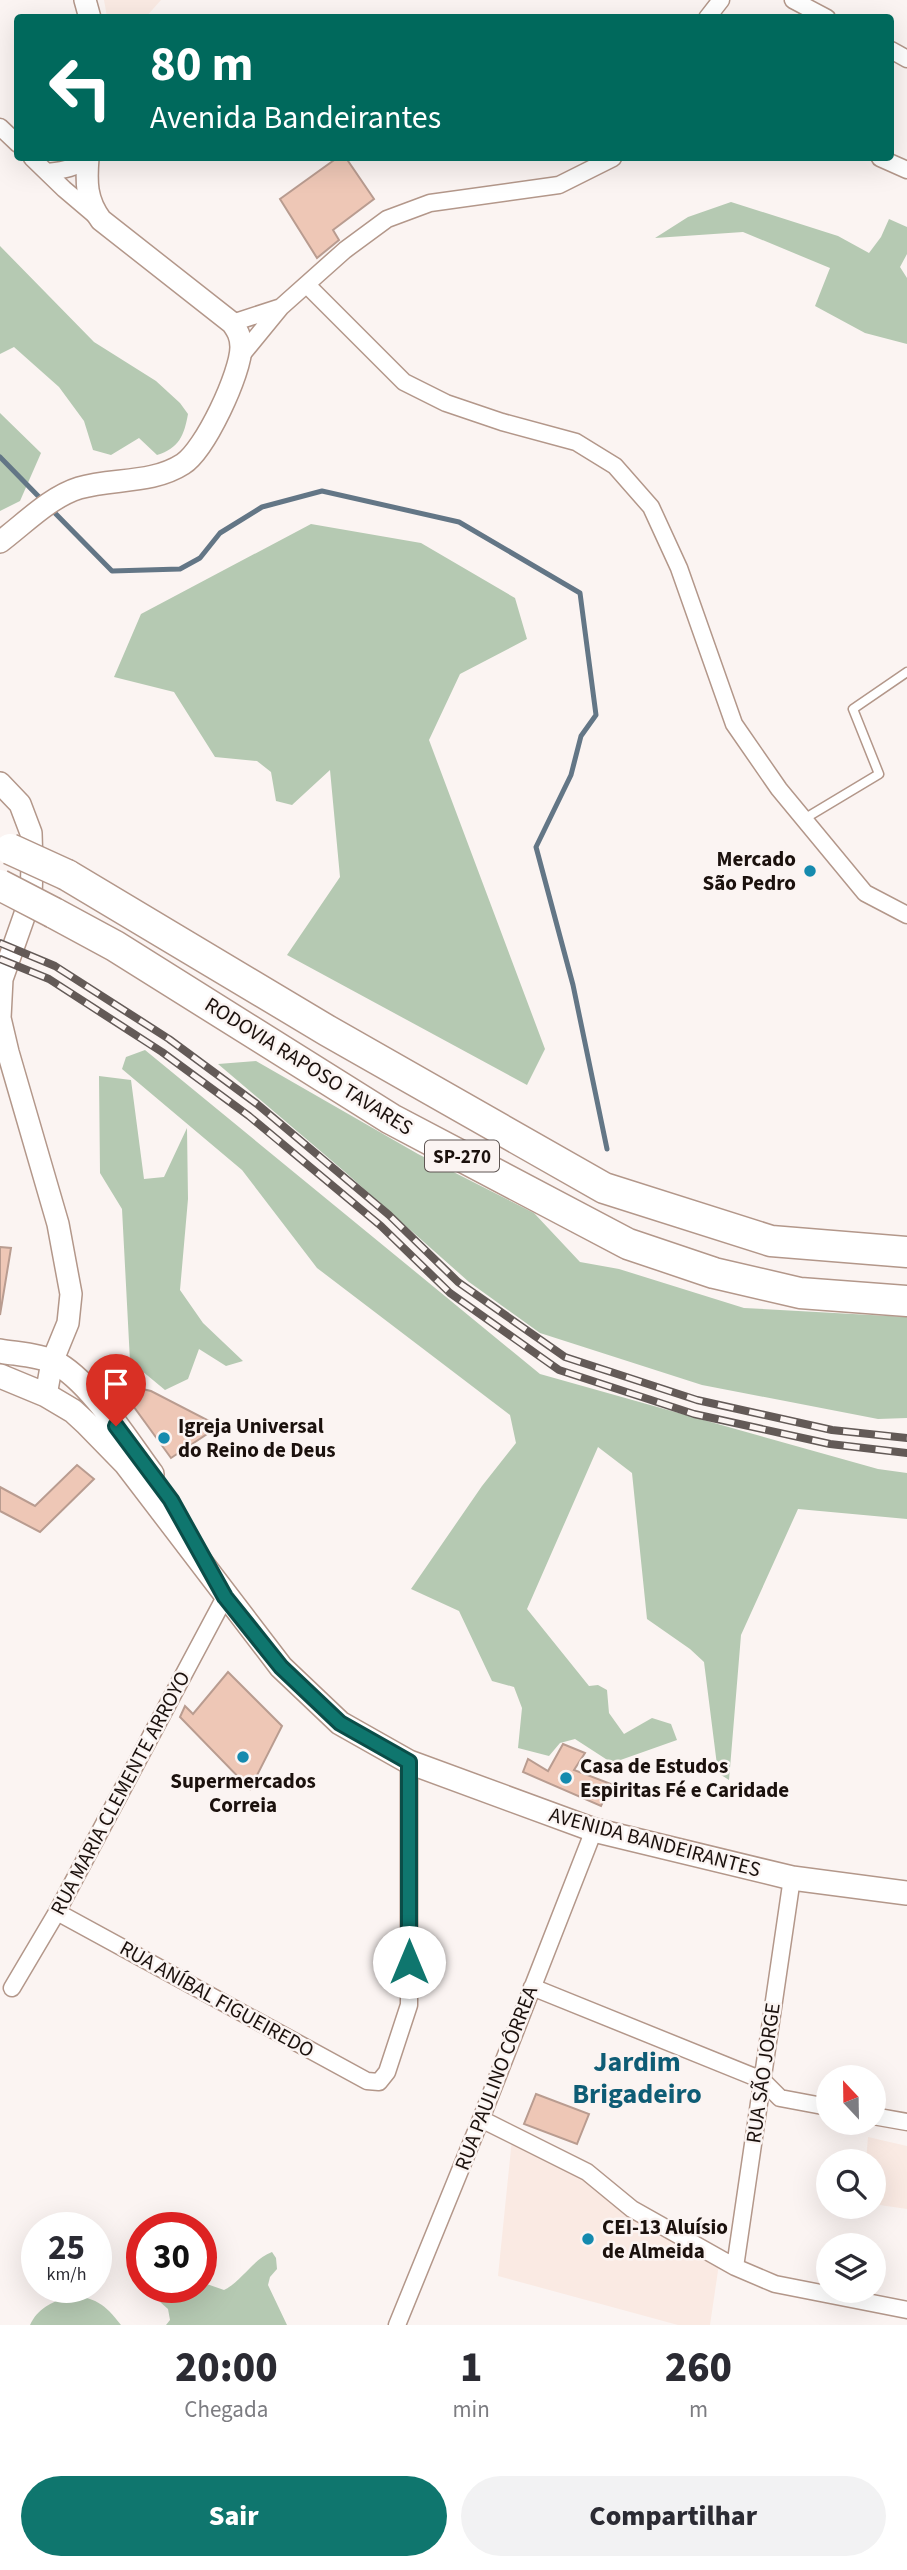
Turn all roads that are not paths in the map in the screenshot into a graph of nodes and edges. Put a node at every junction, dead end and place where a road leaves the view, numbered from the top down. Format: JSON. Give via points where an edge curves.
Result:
{"nodes":[{"id":1,"x":721,"y":0,"type":"edge"},
{"id":2,"x":793,"y":0,"type":"edge"},
{"id":3,"x":710,"y":14,"type":"edge"},
{"id":4,"x":819,"y":14,"type":"edge"},
{"id":5,"x":0,"y":127,"type":"edge"},
{"id":6,"x":14,"y":140,"type":"edge"},
{"id":7,"x":35,"y":161,"type":"edge"},
{"id":8,"x":84,"y":161,"type":"edge"},
{"id":9,"x":88,"y":161,"type":"edge"},
{"id":10,"x":607,"y":161,"type":"edge"},
{"id":11,"x":887,"y":161,"type":"edge"},
{"id":12,"x":907,"y":170,"type":"edge"},
{"id":13,"x":47,"y":172,"type":"junction"},
{"id":14,"x":87,"y":187,"type":"junction"},
{"id":15,"x":64,"y":189,"type":"junction"},
{"id":16,"x":100,"y":220,"type":"junction"},
{"id":17,"x":307,"y":285,"type":"junction"},
{"id":18,"x":281,"y":307,"type":"junction"},
{"id":19,"x":232,"y":323,"type":"junction"},
{"id":20,"x":240,"y":357,"type":"junction"},
{"id":21,"x":0,"y":542,"type":"edge"},
{"id":22,"x":907,"y":672,"type":"edge"},
{"id":23,"x":0,"y":783,"type":"edge"},
{"id":24,"x":804,"y":819,"type":"junction"},
{"id":25,"x":5,"y":847,"type":"edge"},
{"id":26,"x":0,"y":885,"type":"edge"},
{"id":27,"x":907,"y":915,"type":"edge"},
{"id":28,"x":907,"y":1252,"type":"edge"},
{"id":29,"x":907,"y":1301,"type":"edge"},
{"id":30,"x":0,"y":1351,"type":"edge"},
{"id":31,"x":52,"y":1362,"type":"junction"},
{"id":32,"x":0,"y":1376,"type":"edge"},
{"id":33,"x":46,"y":1395,"type":"junction"},
{"id":34,"x":225,"y":1597,"type":"junction"},
{"id":35,"x":409,"y":1762,"type":"junction"},
{"id":36,"x":594,"y":1830,"type":"junction"},
{"id":37,"x":792,"y":1878,"type":"junction"},
{"id":38,"x":907,"y":1894,"type":"edge"},
{"id":39,"x":57,"y":1912,"type":"junction"},
{"id":40,"x":532,"y":1987,"type":"junction"},
{"id":41,"x":12,"y":1989,"type":"dead end"},
{"id":42,"x":762,"y":2080,"type":"junction"},
{"id":43,"x":816,"y":2105,"type":"edge"},
{"id":44,"x":886,"y":2118,"type":"edge"},
{"id":45,"x":481,"y":2119,"type":"junction"},
{"id":46,"x":907,"y":2122,"type":"edge"},
{"id":47,"x":735,"y":2267,"type":"junction"},
{"id":48,"x":907,"y":2310,"type":"edge"},
{"id":49,"x":397,"y":2325,"type":"edge"}],
"edges":[{"from":1,"to":3,"type":"street"},
{"from":2,"to":4,"type":"street"},
{"from":5,"to":6,"type":"street"},
{"from":7,"to":13,"type":"street"},
{"from":8,"to":13,"type":"street","via":[[68,170]]},
{"from":9,"to":14,"type":"street"},
{"from":10,"to":17,"type":"street","via":[[559,185],[409,209],[365,234]]},
{"from":11,"to":12,"type":"street"},
{"from":13,"to":14,"type":"street"},
{"from":13,"to":15,"type":"street"},
{"from":14,"to":15,"type":"street","via":[[72,193]]},
{"from":14,"to":16,"type":"street"},
{"from":15,"to":16,"type":"street"},
{"from":16,"to":19,"type":"street"},
{"from":17,"to":18,"type":"street"},
{"from":17,"to":24,"type":"street","via":[[404,382],[468,410],[576,442],[615,466],[651,507],[679,568],[734,724]]},
{"from":18,"to":19,"type":"street"},
{"from":18,"to":20,"type":"street"},
{"from":19,"to":20,"type":"street","via":[[239,332]]},
{"from":20,"to":21,"type":"street","via":[[209,432],[184,464],[160,474],[82,487],[60,496]]},
{"from":22,"to":24,"type":"lane","via":[[853,709],[879,774]]},
{"from":23,"to":31,"type":"street","via":[[20,804],[31,833],[31,897],[2,979],[0,1018],[70,1280],[68,1323]]},
{"from":24,"to":27,"type":"street","via":[[865,893]]},
{"from":25,"to":28,"type":"highway","name":"RODOVIA RAPOSO TAVARES","number":"SP-270","bridge":true,"via":[[67,875],[604,1188],[771,1241]]},
{"from":26,"to":29,"type":"highway","name":"RODOVIA RAPOSO TAVARES","number":"SP-270","bridge":true,"via":[[115,946],[391,1119],[628,1244],[714,1273],[800,1293]]},
{"from":30,"to":31,"type":"main road","name":"AVENIDA BANDEIRANTES"},
{"from":31,"to":33,"type":"street"},
{"from":31,"to":34,"type":"main road","name":"AVENIDA BANDEIRANTES","via":[[69,1372],[101,1405],[162,1488]]},
{"from":32,"to":33,"type":"main road","name":"AVENIDA BANDEIRANTES"},
{"from":33,"to":34,"type":"main road","name":"AVENIDA BANDEIRANTES","via":[[73,1411],[126,1464]]},
{"from":34,"to":35,"type":"main road","name":"AVENIDA BANDEIRANTES","via":[[281,1667],[340,1723]]},
{"from":34,"to":39,"type":"street","name":"RUA MARIA CLEMENTE ARROYO"},
{"from":35,"to":36,"type":"main road","name":"AVENIDA BANDEIRANTES"},
{"from":35,"to":39,"type":"street","name":"RUA ANÍBAL FIGUEIREDO","via":[[409,2005],[387,2072],[379,2082],[368,2081]]},
{"from":36,"to":37,"type":"main road","name":"AVENIDA BANDEIRANTES"},
{"from":36,"to":40,"type":"street","name":"RUA PAULINO CÔRREA"},
{"from":37,"to":38,"type":"main road","name":"AVENIDA BANDEIRANTES"},
{"from":37,"to":42,"type":"street","name":"RUA SÃO JORGE"},
{"from":39,"to":41,"type":"street","name":"RUA MARIA CLEMENTE ARROYO"},
{"from":40,"to":42,"type":"street"},
{"from":40,"to":45,"type":"street","name":"RUA PAULINO CÔRREA"},
{"from":42,"to":43,"type":"street","via":[[780,2098]]},
{"from":42,"to":47,"type":"street","name":"RUA SÃO JORGE"},
{"from":44,"to":46,"type":"street"},
{"from":45,"to":47,"type":"street","via":[[587,2172],[632,2208]]},
{"from":45,"to":49,"type":"street","name":"RUA PAULINO CÔRREA"},
{"from":47,"to":48,"type":"street","via":[[775,2284]]}]}
